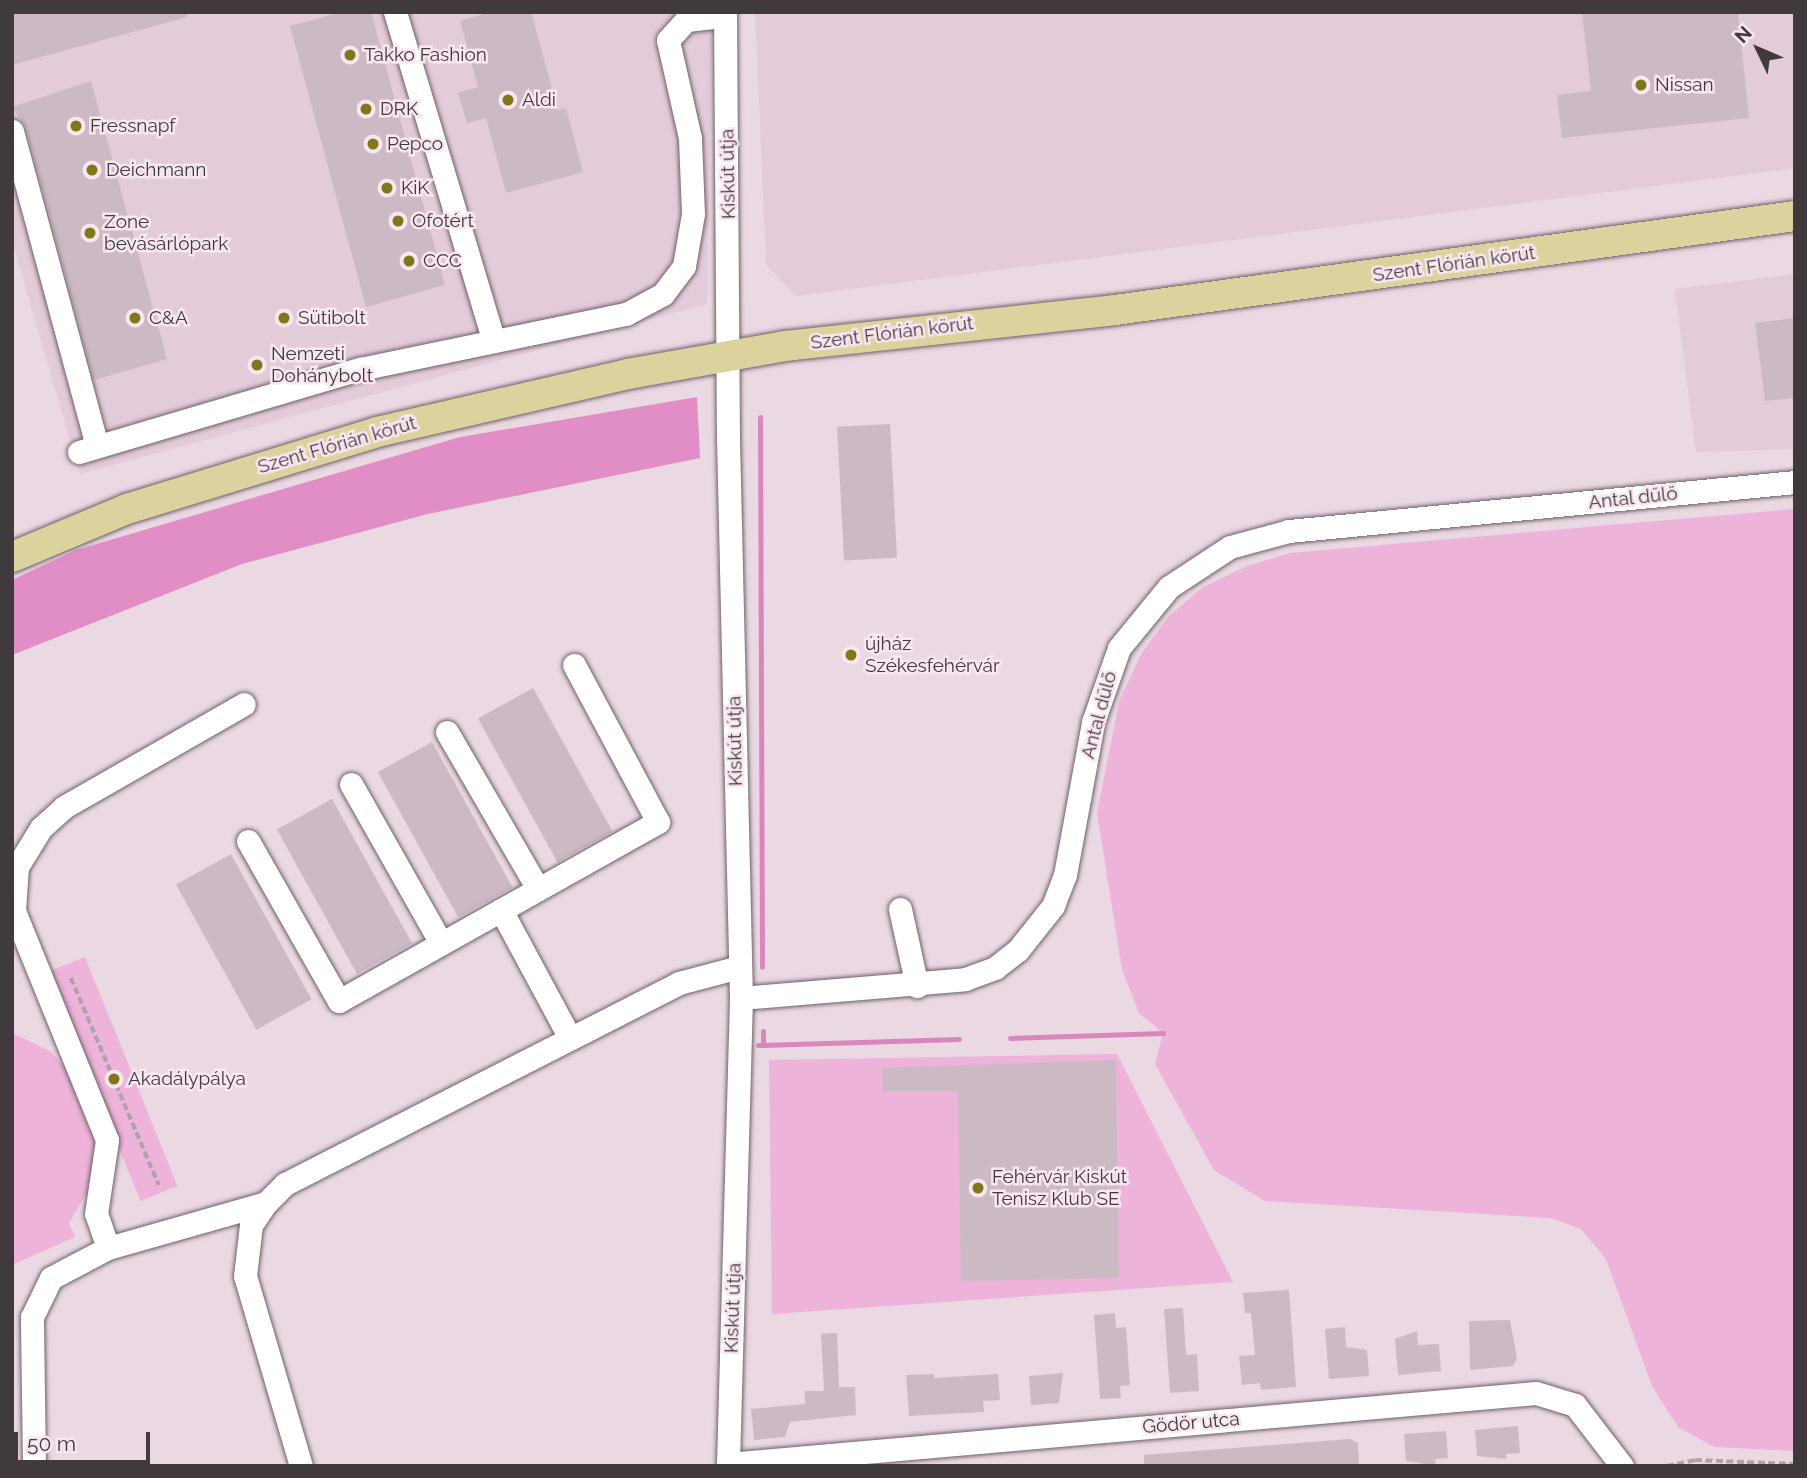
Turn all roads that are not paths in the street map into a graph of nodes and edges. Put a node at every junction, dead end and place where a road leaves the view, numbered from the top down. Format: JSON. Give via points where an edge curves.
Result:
{"nodes":[{"id":1,"x":395,"y":12,"type":"edge"},
{"id":2,"x":725,"y":14,"type":"edge"},
{"id":3,"x":682,"y":16,"type":"edge"},
{"id":4,"x":12,"y":131,"type":"edge"},
{"id":5,"x":1795,"y":216,"type":"edge"},
{"id":6,"x":493,"y":338,"type":"junction"},
{"id":7,"x":729,"y":356,"type":"junction"},
{"id":8,"x":1795,"y":482,"type":"edge"},
{"id":9,"x":12,"y":556,"type":"edge"},
{"id":10,"x":574,"y":665,"type":"dead end"},
{"id":11,"x":244,"y":704,"type":"dead end"},
{"id":12,"x":447,"y":732,"type":"dead end"},
{"id":13,"x":351,"y":784,"type":"dead end"},
{"id":14,"x":248,"y":842,"type":"dead end"},
{"id":15,"x":538,"y":889,"type":"junction"},
{"id":16,"x":900,"y":909,"type":"dead end"},
{"id":17,"x":501,"y":910,"type":"junction"},
{"id":18,"x":441,"y":943,"type":"junction"},
{"id":19,"x":739,"y":967,"type":"junction"},
{"id":20,"x":917,"y":986,"type":"junction"},
{"id":21,"x":741,"y":998,"type":"junction"},
{"id":22,"x":569,"y":1038,"type":"junction"},
{"id":23,"x":266,"y":1203,"type":"junction"},
{"id":24,"x":108,"y":1248,"type":"junction"},
{"id":25,"x":728,"y":1465,"type":"edge"},
{"id":26,"x":34,"y":1466,"type":"edge"},
{"id":27,"x":301,"y":1466,"type":"edge"},
{"id":28,"x":1622,"y":1466,"type":"edge"}],
"edges":[{"from":1,"to":6,"type":"street"},
{"from":2,"to":3,"type":"street"},
{"from":2,"to":7,"type":"street","name":"Kiskút útja"},
{"from":3,"to":6,"type":"street","via":[[668,40],[691,159],[690,243],[676,281],[626,314]]},
{"from":4,"to":6,"type":"street","via":[[88,449],[240,401]]},
{"from":5,"to":7,"type":"main road","name":"Szent Flórián körút","via":[[1129,308]]},
{"from":7,"to":9,"type":"main road","name":"Szent Flórián körút","via":[[490,402],[377,432],[127,509]]},
{"from":7,"to":19,"type":"street","name":"Kiskút útja"},
{"from":8,"to":20,"type":"street","name":"Antal dűlő","via":[[1289,531],[1258,537],[1197,564],[1140,617],[1104,681],[1065,875],[1037,932],[995,968]]},
{"from":10,"to":15,"type":"street","via":[[658,822]]},
{"from":11,"to":24,"type":"street","via":[[64,807],[41,828],[17,867],[14,911],[107,1140],[96,1214]]},
{"from":12,"to":15,"type":"street"},
{"from":13,"to":18,"type":"street"},
{"from":14,"to":18,"type":"street","via":[[339,1001]]},
{"from":15,"to":17,"type":"street"},
{"from":16,"to":20,"type":"street"},
{"from":17,"to":18,"type":"street"},
{"from":17,"to":22,"type":"street"},
{"from":19,"to":21,"type":"street","name":"Kiskút útja"},
{"from":19,"to":22,"type":"street","via":[[678,983]]},
{"from":20,"to":21,"type":"street","name":"Antal dűlő"},
{"from":21,"to":25,"type":"street","name":"Kiskút útja"},
{"from":22,"to":23,"type":"street","via":[[285,1184]]},
{"from":23,"to":24,"type":"street"},
{"from":23,"to":27,"type":"street","via":[[251,1225],[245,1276]]},
{"from":24,"to":26,"type":"street","via":[[51,1278],[36,1306]]},
{"from":25,"to":28,"type":"street","name":"Gödör utca","via":[[1536,1393],[1575,1405]]}]}
